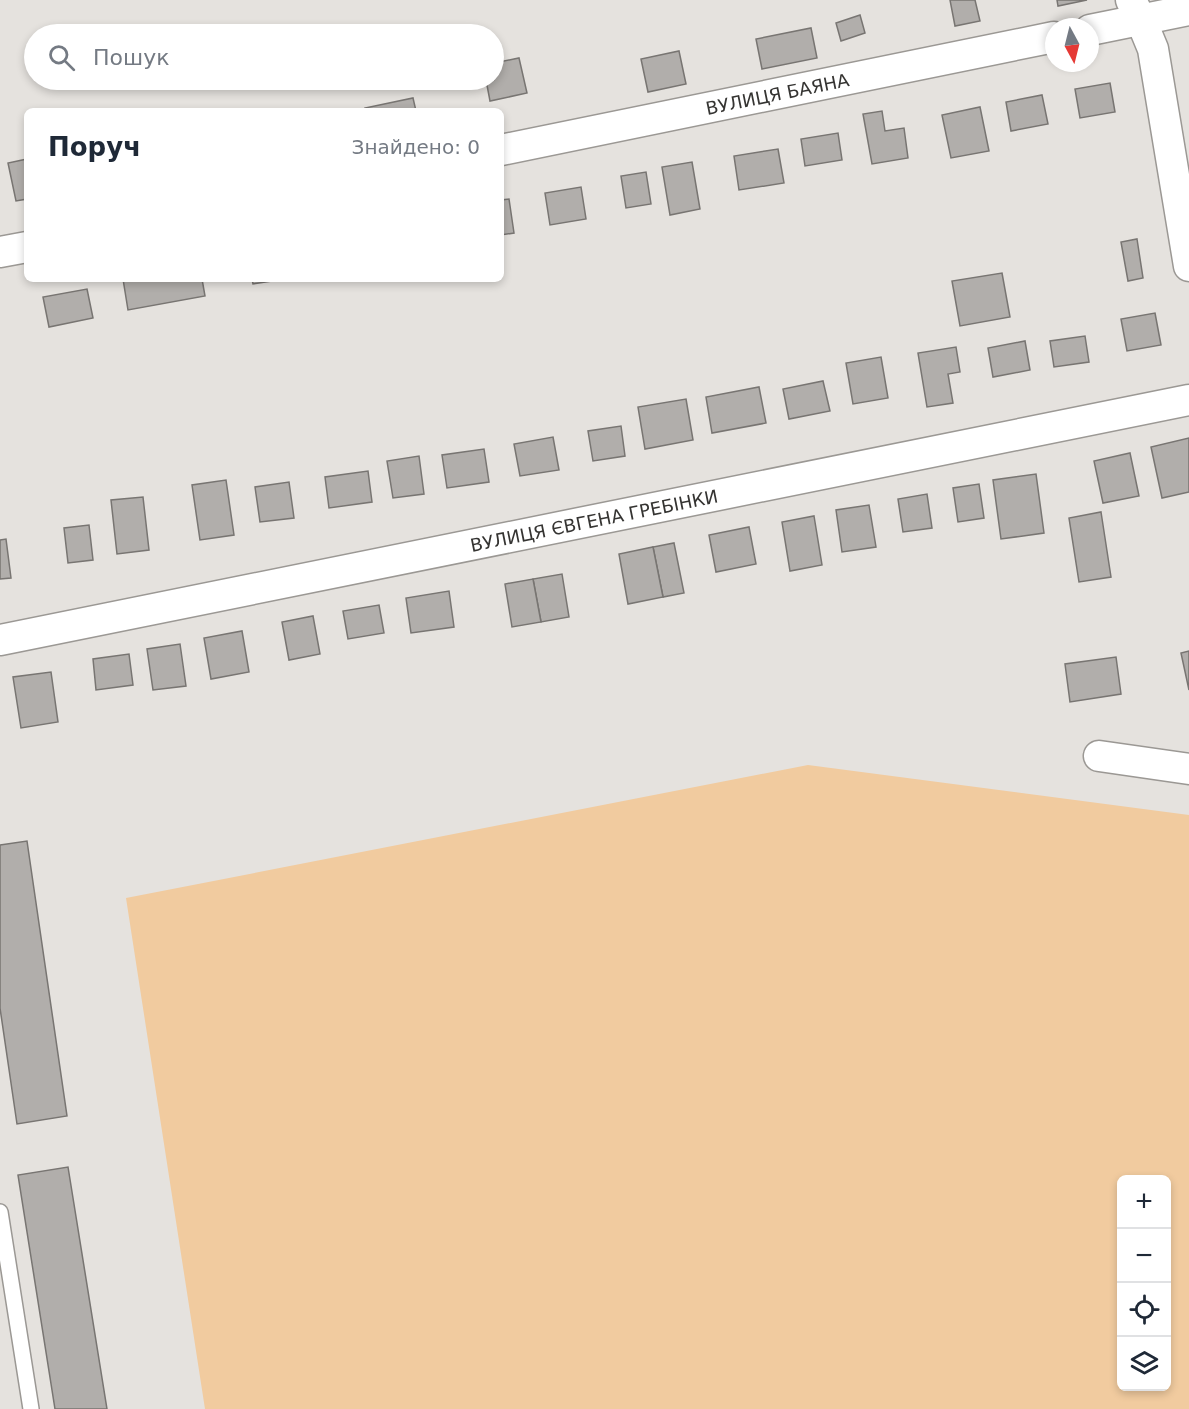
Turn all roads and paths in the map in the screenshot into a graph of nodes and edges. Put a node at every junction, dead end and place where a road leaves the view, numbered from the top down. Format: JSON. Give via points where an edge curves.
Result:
{"nodes":[{"id":1,"x":1136,"y":10,"type":"edge"},
{"id":2,"x":1189,"y":10,"type":"edge"},
{"id":3,"x":1099,"y":26,"type":"edge"},
{"id":4,"x":1045,"y":40,"type":"edge"},
{"id":5,"x":504,"y":149,"type":"edge"},
{"id":6,"x":24,"y":248,"type":"edge"},
{"id":7,"x":0,"y":252,"type":"edge"},
{"id":8,"x":1189,"y":266,"type":"edge"},
{"id":9,"x":1189,"y":400,"type":"edge"},
{"id":10,"x":0,"y":640,"type":"edge"},
{"id":11,"x":1099,"y":756,"type":"dead end"},
{"id":12,"x":1189,"y":769,"type":"edge"},
{"id":13,"x":1,"y":1220,"type":"edge"},
{"id":14,"x":31,"y":1409,"type":"edge"}],
"edges":[{"from":1,"to":2,"type":"street"},
{"from":1,"to":3,"type":"street"},
{"from":1,"to":8,"type":"street","via":[[1153,49]]},
{"from":4,"to":5,"type":"street","name":"ВУЛИЦЯ БАЯНА"},
{"from":6,"to":7,"type":"street"},
{"from":9,"to":10,"type":"street","name":"ВУЛИЦЯ ЄВГЕНА ГРЕБІНКИ"},
{"from":11,"to":12,"type":"street"},
{"from":13,"to":14,"type":"lane"}]}
